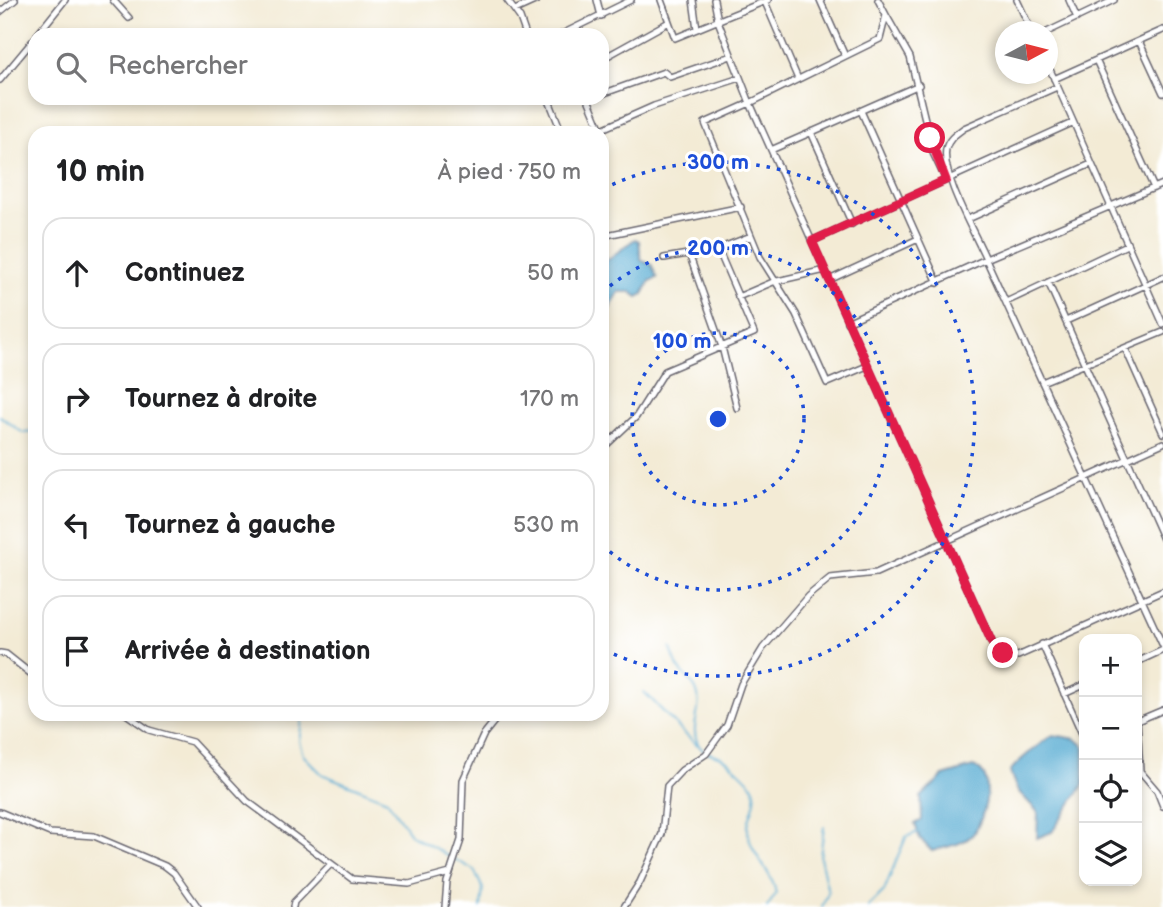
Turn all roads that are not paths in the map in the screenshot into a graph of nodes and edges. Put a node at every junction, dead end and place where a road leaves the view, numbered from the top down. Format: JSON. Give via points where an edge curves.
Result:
{"nodes":[{"id":1,"x":15,"y":0,"type":"edge"},
{"id":2,"x":65,"y":0,"type":"edge"},
{"id":3,"x":113,"y":0,"type":"edge"},
{"id":4,"x":507,"y":0,"type":"edge"},
{"id":5,"x":537,"y":0,"type":"edge"},
{"id":6,"x":597,"y":0,"type":"edge"},
{"id":7,"x":631,"y":0,"type":"edge"},
{"id":8,"x":661,"y":0,"type":"edge"},
{"id":9,"x":693,"y":0,"type":"edge"},
{"id":10,"x":714,"y":0,"type":"edge"},
{"id":11,"x":820,"y":0,"type":"edge"},
{"id":12,"x":878,"y":0,"type":"edge"},
{"id":13,"x":1017,"y":0,"type":"edge"},
{"id":14,"x":1069,"y":0,"type":"edge"},
{"id":15,"x":1114,"y":0,"type":"edge"},
{"id":16,"x":766,"y":1,"type":"edge"},
{"id":17,"x":515,"y":10,"type":"junction"},
{"id":18,"x":0,"y":12,"type":"edge"},
{"id":19,"x":886,"y":15,"type":"junction"},
{"id":20,"x":601,"y":16,"type":"junction"},
{"id":21,"x":130,"y":18,"type":"dead end"},
{"id":22,"x":1077,"y":18,"type":"junction"},
{"id":23,"x":1027,"y":21,"type":"edge"},
{"id":24,"x":669,"y":22,"type":"junction"},
{"id":25,"x":718,"y":22,"type":"junction"},
{"id":26,"x":1058,"y":27,"type":"edge"},
{"id":27,"x":42,"y":28,"type":"edge"},
{"id":28,"x":523,"y":28,"type":"edge"},
{"id":29,"x":575,"y":28,"type":"edge"},
{"id":30,"x":697,"y":29,"type":"junction"},
{"id":31,"x":1163,"y":30,"type":"edge"},
{"id":32,"x":1139,"y":41,"type":"junction"},
{"id":33,"x":28,"y":46,"type":"edge"},
{"id":34,"x":609,"y":55,"type":"edge"},
{"id":35,"x":731,"y":55,"type":"junction"},
{"id":36,"x":845,"y":56,"type":"junction"},
{"id":37,"x":1096,"y":60,"type":"junction"},
{"id":38,"x":1058,"y":77,"type":"edge"},
{"id":39,"x":740,"y":78,"type":"junction"},
{"id":40,"x":798,"y":79,"type":"junction"},
{"id":41,"x":0,"y":80,"type":"edge"},
{"id":42,"x":1056,"y":84,"type":"edge"},
{"id":43,"x":919,"y":85,"type":"junction"},
{"id":44,"x":1057,"y":87,"type":"junction"},
{"id":45,"x":609,"y":92,"type":"edge"},
{"id":46,"x":1163,"y":93,"type":"edge"},
{"id":47,"x":750,"y":103,"type":"junction"},
{"id":48,"x":551,"y":105,"type":"edge"},
{"id":49,"x":591,"y":105,"type":"edge"},
{"id":50,"x":861,"y":111,"type":"junction"},
{"id":51,"x":1073,"y":123,"type":"junction"},
{"id":52,"x":559,"y":126,"type":"edge"},
{"id":53,"x":599,"y":126,"type":"edge"},
{"id":54,"x":609,"y":126,"type":"edge"},
{"id":55,"x":811,"y":132,"type":"junction"},
{"id":56,"x":771,"y":150,"type":"junction"},
{"id":57,"x":1091,"y":164,"type":"junction"},
{"id":58,"x":949,"y":180,"type":"junction"},
{"id":59,"x":1160,"y":187,"type":"edge"},
{"id":60,"x":900,"y":200,"type":"junction"},
{"id":61,"x":1110,"y":206,"type":"junction"},
{"id":62,"x":741,"y":207,"type":"junction"},
{"id":63,"x":968,"y":219,"type":"junction"},
{"id":64,"x":852,"y":224,"type":"junction"},
{"id":65,"x":609,"y":235,"type":"edge"},
{"id":66,"x":751,"y":236,"type":"junction"},
{"id":67,"x":918,"y":239,"type":"junction"},
{"id":68,"x":812,"y":241,"type":"junction"},
{"id":69,"x":1127,"y":245,"type":"junction"},
{"id":70,"x":718,"y":249,"type":"junction"},
{"id":71,"x":689,"y":254,"type":"junction"},
{"id":72,"x":664,"y":258,"type":"dead end"},
{"id":73,"x":986,"y":259,"type":"junction"},
{"id":74,"x":825,"y":270,"type":"junction"},
{"id":75,"x":1163,"y":277,"type":"edge"},
{"id":76,"x":829,"y":280,"type":"junction"},
{"id":77,"x":773,"y":282,"type":"junction"},
{"id":78,"x":938,"y":282,"type":"junction"},
{"id":79,"x":1048,"y":282,"type":"junction"},
{"id":80,"x":1145,"y":285,"type":"junction"},
{"id":81,"x":738,"y":297,"type":"junction"},
{"id":82,"x":1006,"y":302,"type":"junction"},
{"id":83,"x":1066,"y":321,"type":"junction"},
{"id":84,"x":847,"y":322,"type":"junction"},
{"id":85,"x":1163,"y":324,"type":"edge"},
{"id":86,"x":1163,"y":332,"type":"edge"},
{"id":87,"x":722,"y":347,"type":"junction"},
{"id":88,"x":1125,"y":348,"type":"junction"},
{"id":89,"x":1086,"y":364,"type":"junction"},
{"id":90,"x":867,"y":366,"type":"junction"},
{"id":91,"x":1042,"y":382,"type":"junction"},
{"id":92,"x":737,"y":408,"type":"dead end"},
{"id":93,"x":1163,"y":433,"type":"edge"},
{"id":94,"x":609,"y":442,"type":"edge"},
{"id":95,"x":1163,"y":443,"type":"edge"},
{"id":96,"x":1128,"y":458,"type":"junction"},
{"id":97,"x":1086,"y":476,"type":"junction"},
{"id":98,"x":1163,"y":539,"type":"edge"},
{"id":99,"x":947,"y":540,"type":"junction"},
{"id":100,"x":1163,"y":592,"type":"edge"},
{"id":101,"x":1142,"y":601,"type":"junction"},
{"id":102,"x":1042,"y":645,"type":"junction"},
{"id":103,"x":1163,"y":648,"type":"edge"},
{"id":104,"x":0,"y":653,"type":"edge"},
{"id":105,"x":1142,"y":659,"type":"edge"},
{"id":106,"x":28,"y":671,"type":"edge"},
{"id":107,"x":1079,"y":687,"type":"edge"},
{"id":108,"x":1064,"y":694,"type":"junction"},
{"id":109,"x":1163,"y":710,"type":"edge"},
{"id":110,"x":1142,"y":719,"type":"edge"},
{"id":111,"x":136,"y":721,"type":"edge"},
{"id":112,"x":494,"y":721,"type":"edge"},
{"id":113,"x":1079,"y":727,"type":"edge"},
{"id":114,"x":1139,"y":760,"type":"edge"},
{"id":115,"x":1163,"y":806,"type":"edge"},
{"id":116,"x":0,"y":812,"type":"edge"},
{"id":117,"x":330,"y":864,"type":"junction"},
{"id":118,"x":450,"y":873,"type":"junction"},
{"id":119,"x":198,"y":907,"type":"edge"},
{"id":120,"x":293,"y":907,"type":"edge"},
{"id":121,"x":445,"y":907,"type":"edge"},
{"id":122,"x":624,"y":907,"type":"edge"}],
"edges":[{"from":1,"to":18,"type":"street"},
{"from":2,"to":27,"type":"street"},
{"from":3,"to":21,"type":"street"},
{"from":4,"to":17,"type":"street"},
{"from":5,"to":17,"type":"street"},
{"from":6,"to":20,"type":"street"},
{"from":7,"to":20,"type":"street"},
{"from":8,"to":24,"type":"street"},
{"from":9,"to":30,"type":"street"},
{"from":10,"to":25,"type":"street"},
{"from":11,"to":36,"type":"street"},
{"from":12,"to":19,"type":"street"},
{"from":13,"to":23,"type":"street"},
{"from":14,"to":22,"type":"street"},
{"from":15,"to":22,"type":"street"},
{"from":16,"to":25,"type":"street"},
{"from":16,"to":40,"type":"street"},
{"from":17,"to":28,"type":"street"},
{"from":19,"to":36,"type":"street","via":[[880,39]]},
{"from":19,"to":43,"type":"street","via":[[900,34]]},
{"from":20,"to":29,"type":"street"},
{"from":22,"to":26,"type":"street"},
{"from":24,"to":30,"type":"street","via":[[675,38]]},
{"from":24,"to":34,"type":"street"},
{"from":25,"to":30,"type":"street"},
{"from":25,"to":35,"type":"street"},
{"from":31,"to":32,"type":"street"},
{"from":32,"to":37,"type":"street"},
{"from":32,"to":46,"type":"street"},
{"from":33,"to":41,"type":"street"},
{"from":35,"to":39,"type":"street"},
{"from":35,"to":45,"type":"street"},
{"from":36,"to":40,"type":"street"},
{"from":37,"to":38,"type":"street"},
{"from":37,"to":59,"type":"street"},
{"from":39,"to":47,"type":"street"},
{"from":39,"to":54,"type":"street","via":[[654,106]]},
{"from":40,"to":47,"type":"street"},
{"from":42,"to":44,"type":"street"},
{"from":43,"to":50,"type":"street"},
{"from":43,"to":58,"type":"street","via":[[933,153]]},
{"from":44,"to":51,"type":"street"},
{"from":44,"to":58,"type":"street","via":[[953,136],[947,148]]},
{"from":47,"to":56,"type":"street"},
{"from":47,"to":62,"type":"street","via":[[705,123]]},
{"from":48,"to":52,"type":"street"},
{"from":49,"to":53,"type":"street"},
{"from":50,"to":55,"type":"street"},
{"from":50,"to":60,"type":"street"},
{"from":51,"to":57,"type":"street"},
{"from":51,"to":58,"type":"street"},
{"from":55,"to":56,"type":"street"},
{"from":55,"to":64,"type":"street"},
{"from":56,"to":68,"type":"street"},
{"from":57,"to":61,"type":"street"},
{"from":57,"to":63,"type":"street"},
{"from":58,"to":60,"type":"street"},
{"from":58,"to":63,"type":"street"},
{"from":59,"to":61,"type":"street"},
{"from":60,"to":64,"type":"street"},
{"from":60,"to":67,"type":"street"},
{"from":61,"to":69,"type":"street"},
{"from":61,"to":73,"type":"street"},
{"from":62,"to":65,"type":"street"},
{"from":62,"to":66,"type":"street"},
{"from":63,"to":73,"type":"street"},
{"from":64,"to":68,"type":"street"},
{"from":66,"to":70,"type":"street"},
{"from":66,"to":77,"type":"street"},
{"from":67,"to":76,"type":"street"},
{"from":67,"to":78,"type":"street"},
{"from":68,"to":74,"type":"street"},
{"from":69,"to":79,"type":"street"},
{"from":69,"to":80,"type":"street"},
{"from":70,"to":71,"type":"street"},
{"from":70,"to":81,"type":"street"},
{"from":71,"to":72,"type":"street"},
{"from":71,"to":87,"type":"street"},
{"from":73,"to":78,"type":"street"},
{"from":73,"to":82,"type":"street"},
{"from":74,"to":76,"type":"street"},
{"from":74,"to":77,"type":"street"},
{"from":75,"to":80,"type":"street"},
{"from":76,"to":84,"type":"street"},
{"from":77,"to":81,"type":"street"},
{"from":77,"to":90,"type":"street","via":[[796,314],[827,383]]},
{"from":78,"to":84,"type":"street"},
{"from":79,"to":82,"type":"street"},
{"from":79,"to":83,"type":"street"},
{"from":80,"to":83,"type":"street"},
{"from":80,"to":85,"type":"street"},
{"from":81,"to":87,"type":"street","via":[[754,333]]},
{"from":82,"to":91,"type":"street"},
{"from":83,"to":89,"type":"street"},
{"from":84,"to":90,"type":"street"},
{"from":86,"to":88,"type":"street"},
{"from":87,"to":92,"type":"street"},
{"from":87,"to":94,"type":"street","via":[[665,371],[636,417]]},
{"from":88,"to":89,"type":"street"},
{"from":88,"to":93,"type":"street"},
{"from":89,"to":91,"type":"street"},
{"from":89,"to":96,"type":"street"},
{"from":90,"to":99,"type":"street"},
{"from":91,"to":97,"type":"street"},
{"from":95,"to":96,"type":"street"},
{"from":96,"to":97,"type":"street"},
{"from":96,"to":98,"type":"street"},
{"from":97,"to":99,"type":"street"},
{"from":97,"to":101,"type":"street"},
{"from":99,"to":102,"type":"street","via":[[993,645],[1018,656]]},
{"from":99,"to":122,"type":"street","via":[[876,573],[830,578],[808,596],[763,649],[741,684],[727,725],[707,753],[667,786],[662,834]]},
{"from":100,"to":101,"type":"street"},
{"from":101,"to":102,"type":"street"},
{"from":101,"to":103,"type":"street"},
{"from":102,"to":108,"type":"street"},
{"from":103,"to":105,"type":"street"},
{"from":104,"to":106,"type":"street"},
{"from":107,"to":108,"type":"street"},
{"from":108,"to":113,"type":"street"},
{"from":109,"to":110,"type":"street"},
{"from":111,"to":117,"type":"street","via":[[149,730],[192,742],[247,801]]},
{"from":112,"to":118,"type":"street","via":[[463,780],[461,840]]},
{"from":114,"to":115,"type":"street","via":[[1140,771],[1157,790]]},
{"from":116,"to":119,"type":"street","via":[[50,833],[94,836],[165,866]]},
{"from":117,"to":118,"type":"street","via":[[365,882],[409,884]]},
{"from":117,"to":120,"type":"street"},
{"from":118,"to":121,"type":"street"}]}
